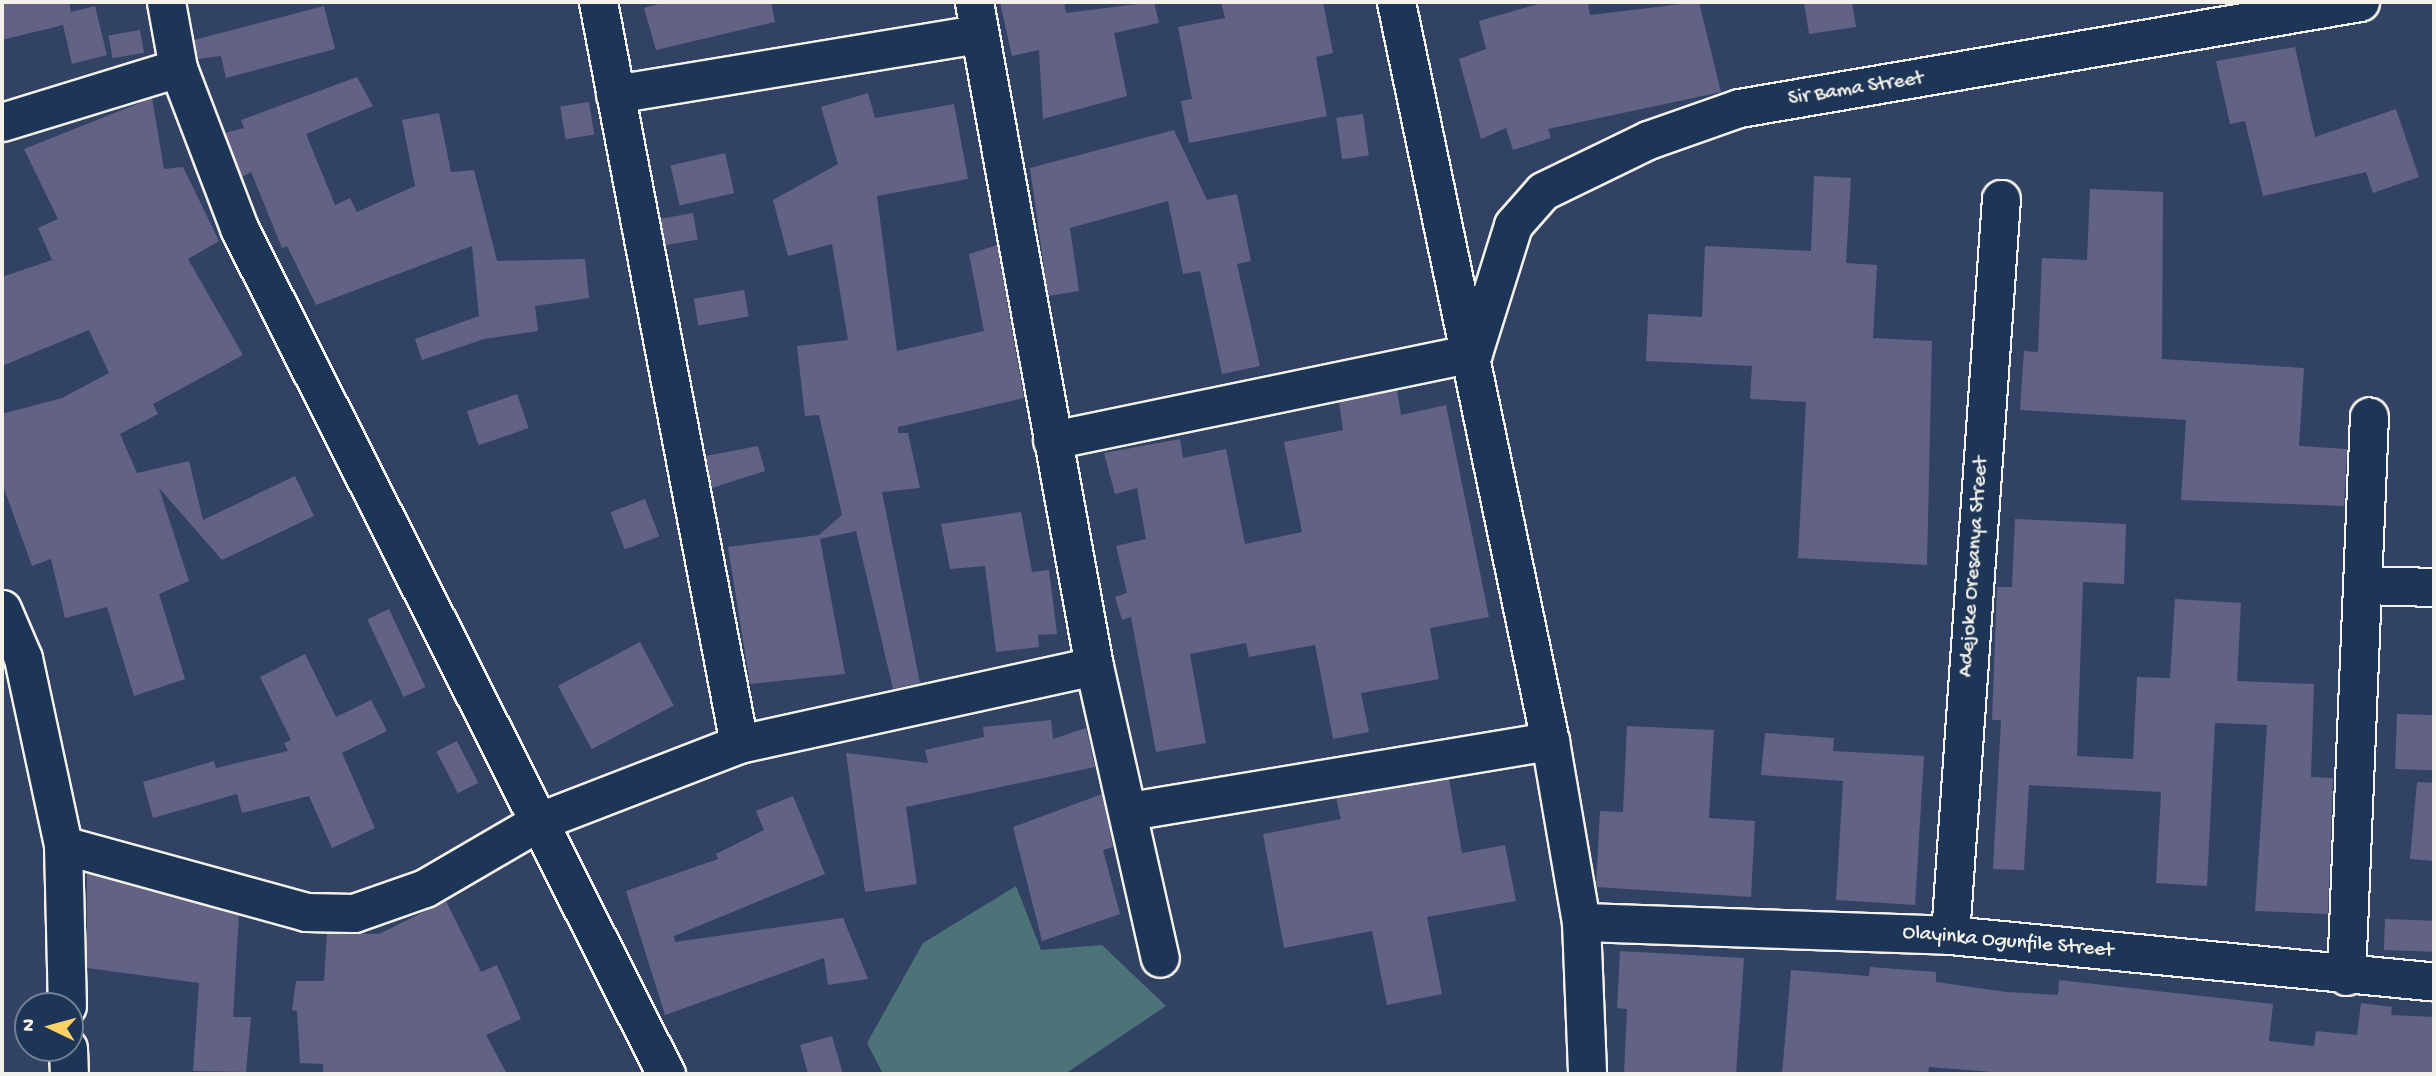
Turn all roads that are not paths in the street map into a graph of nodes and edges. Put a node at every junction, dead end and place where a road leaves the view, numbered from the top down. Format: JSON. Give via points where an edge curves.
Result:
{"nodes":[{"id":1,"x":166,"y":2,"type":"edge"},
{"id":2,"x":598,"y":2,"type":"edge"},
{"id":3,"x":1396,"y":2,"type":"edge"},
{"id":4,"x":2360,"y":2,"type":"edge"},
{"id":5,"x":976,"y":18,"type":"edge"},
{"id":6,"x":178,"y":68,"type":"junction"},
{"id":7,"x":615,"y":93,"type":"junction"},
{"id":8,"x":2,"y":122,"type":"edge"},
{"id":9,"x":2001,"y":199,"type":"dead end"},
{"id":10,"x":1473,"y":353,"type":"junction"},
{"id":11,"x":2370,"y":416,"type":"dead end"},
{"id":12,"x":1052,"y":439,"type":"junction"},
{"id":13,"x":2362,"y":585,"type":"junction"},
{"id":14,"x":2434,"y":587,"type":"edge"},
{"id":15,"x":2,"y":609,"type":"edge"},
{"id":16,"x":1094,"y":666,"type":"junction"},
{"id":17,"x":1550,"y":741,"type":"junction"},
{"id":18,"x":739,"y":744,"type":"junction"},
{"id":19,"x":1130,"y":811,"type":"junction"},
{"id":20,"x":542,"y":820,"type":"junction"},
{"id":21,"x":63,"y":845,"type":"junction"},
{"id":22,"x":1581,"y":922,"type":"junction"},
{"id":23,"x":1950,"y":934,"type":"junction"},
{"id":24,"x":1160,"y":958,"type":"dead end"},
{"id":25,"x":2346,"y":976,"type":"junction"},
{"id":26,"x":2434,"y":982,"type":"edge"},
{"id":27,"x":67,"y":992,"type":"edge"},
{"id":28,"x":666,"y":1074,"type":"edge"},
{"id":29,"x":1587,"y":1074,"type":"edge"}],
"edges":[{"from":1,"to":6,"type":"street"},
{"from":2,"to":7,"type":"street"},
{"from":3,"to":10,"type":"street"},
{"from":4,"to":10,"type":"street","name":"Sir Bama Street","via":[[1739,108],[1648,140],[1543,191],[1513,225]]},
{"from":5,"to":7,"type":"street"},
{"from":5,"to":12,"type":"street"},
{"from":6,"to":8,"type":"street"},
{"from":6,"to":20,"type":"street","via":[[239,228],[443,641]]},
{"from":7,"to":18,"type":"street"},
{"from":9,"to":23,"type":"street","name":"Adejoke Oresanya Street"},
{"from":10,"to":12,"type":"street"},
{"from":10,"to":17,"type":"street"},
{"from":11,"to":13,"type":"street"},
{"from":12,"to":16,"type":"street"},
{"from":13,"to":14,"type":"street"},
{"from":13,"to":25,"type":"street"},
{"from":15,"to":21,"type":"street","via":[[23,658]]},
{"from":16,"to":18,"type":"street"},
{"from":16,"to":19,"type":"street"},
{"from":17,"to":19,"type":"street"},
{"from":17,"to":22,"type":"street"},
{"from":18,"to":20,"type":"street"},
{"from":19,"to":24,"type":"street"},
{"from":20,"to":21,"type":"street","via":[[425,888],[354,913],[306,912]]},
{"from":20,"to":28,"type":"street"},
{"from":21,"to":27,"type":"street"},
{"from":22,"to":23,"type":"street","name":"Olayinka Ogunfile Street"},
{"from":22,"to":29,"type":"street"},
{"from":23,"to":25,"type":"street","name":"Olayinka Ogunfile Street"},
{"from":25,"to":26,"type":"street","name":"Olayinka Ogunfile Street"}]}
